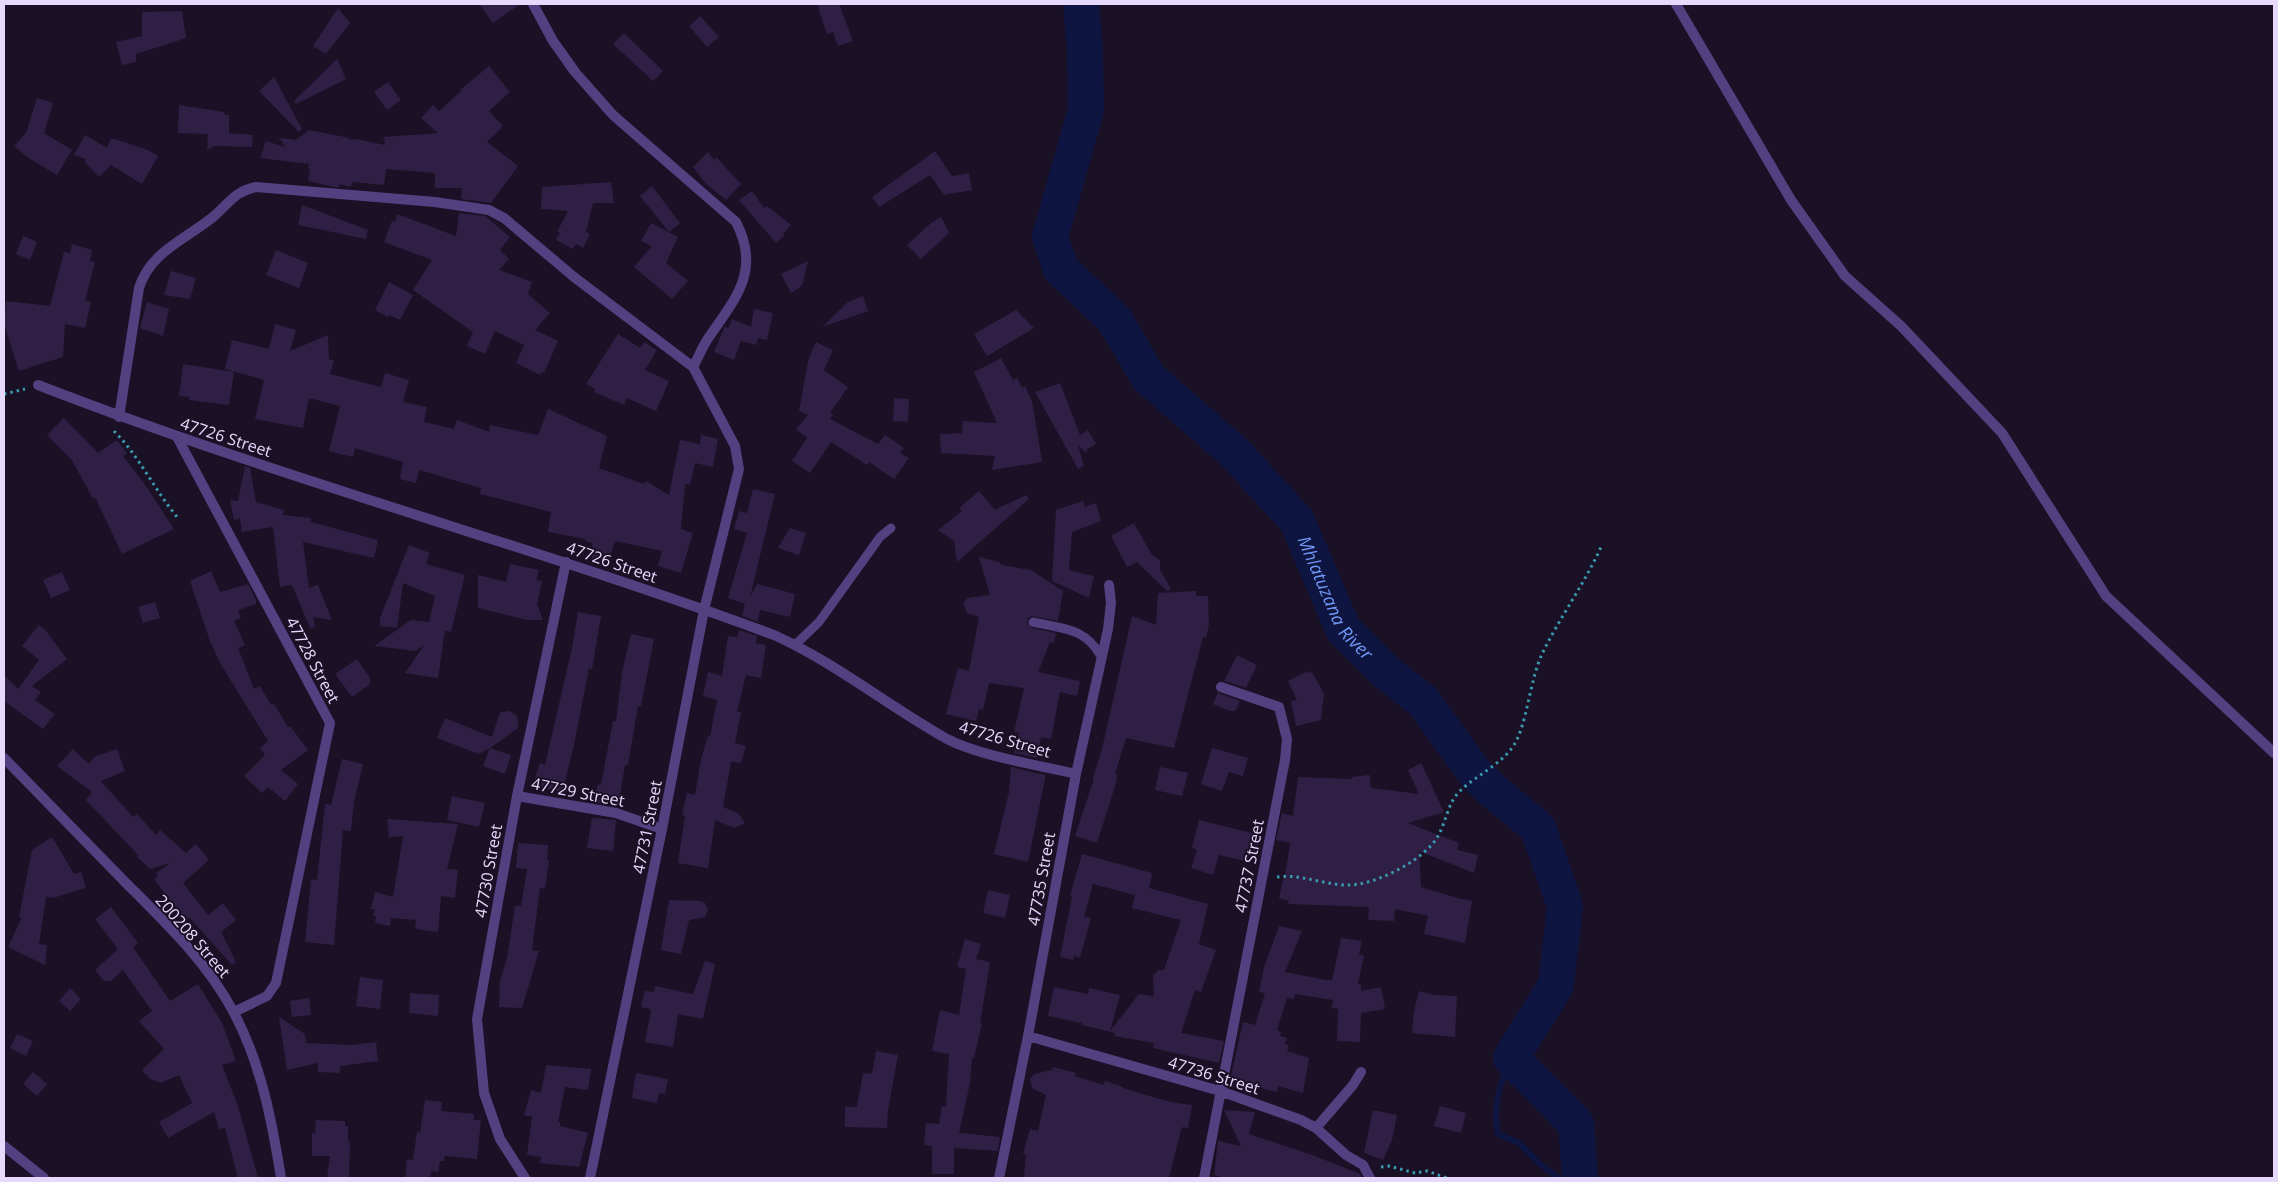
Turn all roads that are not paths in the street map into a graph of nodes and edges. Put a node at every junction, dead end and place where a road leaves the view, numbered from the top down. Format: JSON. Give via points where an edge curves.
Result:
{"nodes":[{"id":1,"x":533,"y":4,"type":"edge"},
{"id":2,"x":1676,"y":4,"type":"edge"},
{"id":3,"x":693,"y":367,"type":"junction"},
{"id":4,"x":38,"y":385,"type":"road end"},
{"id":5,"x":115,"y":415,"type":"junction"},
{"id":6,"x":177,"y":437,"type":"junction"},
{"id":7,"x":891,"y":528,"type":"dead end"},
{"id":8,"x":566,"y":562,"type":"junction"},
{"id":9,"x":1109,"y":585,"type":"dead end"},
{"id":10,"x":704,"y":610,"type":"junction"},
{"id":11,"x":1033,"y":622,"type":"dead end"},
{"id":12,"x":795,"y":645,"type":"junction"},
{"id":13,"x":1101,"y":656,"type":"junction"},
{"id":14,"x":1221,"y":686,"type":"dead end"},
{"id":15,"x":2274,"y":753,"type":"edge"},
{"id":16,"x":4,"y":758,"type":"edge"},
{"id":17,"x":1076,"y":774,"type":"junction"},
{"id":18,"x":517,"y":796,"type":"junction"},
{"id":19,"x":662,"y":829,"type":"junction"},
{"id":20,"x":234,"y":1012,"type":"junction"},
{"id":21,"x":1028,"y":1036,"type":"junction"},
{"id":22,"x":1361,"y":1072,"type":"dead end"},
{"id":23,"x":1220,"y":1092,"type":"junction"},
{"id":24,"x":1316,"y":1128,"type":"junction"},
{"id":25,"x":4,"y":1146,"type":"edge"},
{"id":26,"x":1368,"y":1175,"type":"edge"},
{"id":27,"x":44,"y":1178,"type":"edge"},
{"id":28,"x":282,"y":1178,"type":"edge"},
{"id":29,"x":525,"y":1178,"type":"edge"},
{"id":30,"x":590,"y":1178,"type":"edge"},
{"id":31,"x":999,"y":1178,"type":"edge"},
{"id":32,"x":1204,"y":1178,"type":"edge"}],
"edges":[{"from":1,"to":3,"type":"street","via":[[575,72],[613,115],[736,222],[743,234],[746,276],[735,300]]},
{"from":2,"to":15,"type":"street","via":[[1791,200],[1845,276],[1901,326],[2002,433],[2106,596]]},
{"from":3,"to":5,"type":"street","via":[[574,277],[504,218],[478,207],[256,187],[237,193],[214,216],[163,253],[144,274]]},
{"from":3,"to":10,"type":"street","name":"47731 Street","via":[[735,446],[739,469]]},
{"from":4,"to":5,"type":"street","name":"47726 Street"},
{"from":5,"to":6,"type":"street","name":"47726 Street"},
{"from":6,"to":8,"type":"street","name":"47726 Street"},
{"from":6,"to":20,"type":"street","name":"47728 Street","via":[[330,723],[276,983],[267,996]]},
{"from":7,"to":12,"type":"lane","via":[[880,537],[819,622]]},
{"from":8,"to":10,"type":"street","name":"47726 Street"},
{"from":8,"to":18,"type":"street","name":"47730 Street"},
{"from":9,"to":13,"type":"street","name":"47735 Street","via":[[1111,603]]},
{"from":10,"to":12,"type":"street","name":"47726 Street"},
{"from":10,"to":19,"type":"street","name":"47731 Street"},
{"from":11,"to":13,"type":"lane","via":[[1085,635]]},
{"from":12,"to":17,"type":"street","name":"47726 Street","via":[[808,650],[949,740],[980,751]]},
{"from":13,"to":17,"type":"street","name":"47735 Street"},
{"from":14,"to":23,"type":"street","name":"47737 Street","via":[[1279,707],[1286,738],[1285,760]]},
{"from":16,"to":20,"type":"street","name":"200208 Street","via":[[174,931],[218,986]]},
{"from":17,"to":21,"type":"street","name":"47735 Street"},
{"from":18,"to":19,"type":"street","name":"47729 Street","via":[[616,812]]},
{"from":18,"to":29,"type":"street","name":"47730 Street","via":[[477,1019],[484,1093],[500,1139]]},
{"from":19,"to":30,"type":"street","name":"47731 Street"},
{"from":20,"to":28,"type":"street","name":"200208 Street","via":[[257,1066]]},
{"from":21,"to":23,"type":"street","name":"47736 Street"},
{"from":21,"to":31,"type":"street","name":"47735 Street"},
{"from":22,"to":24,"type":"street"},
{"from":23,"to":24,"type":"street","name":"47736 Street","via":[[1277,1110]]},
{"from":23,"to":32,"type":"street","name":"47737 Street"},
{"from":24,"to":26,"type":"street","name":"47736 Street","via":[[1346,1155],[1363,1165]]},
{"from":25,"to":27,"type":"street"}]}
